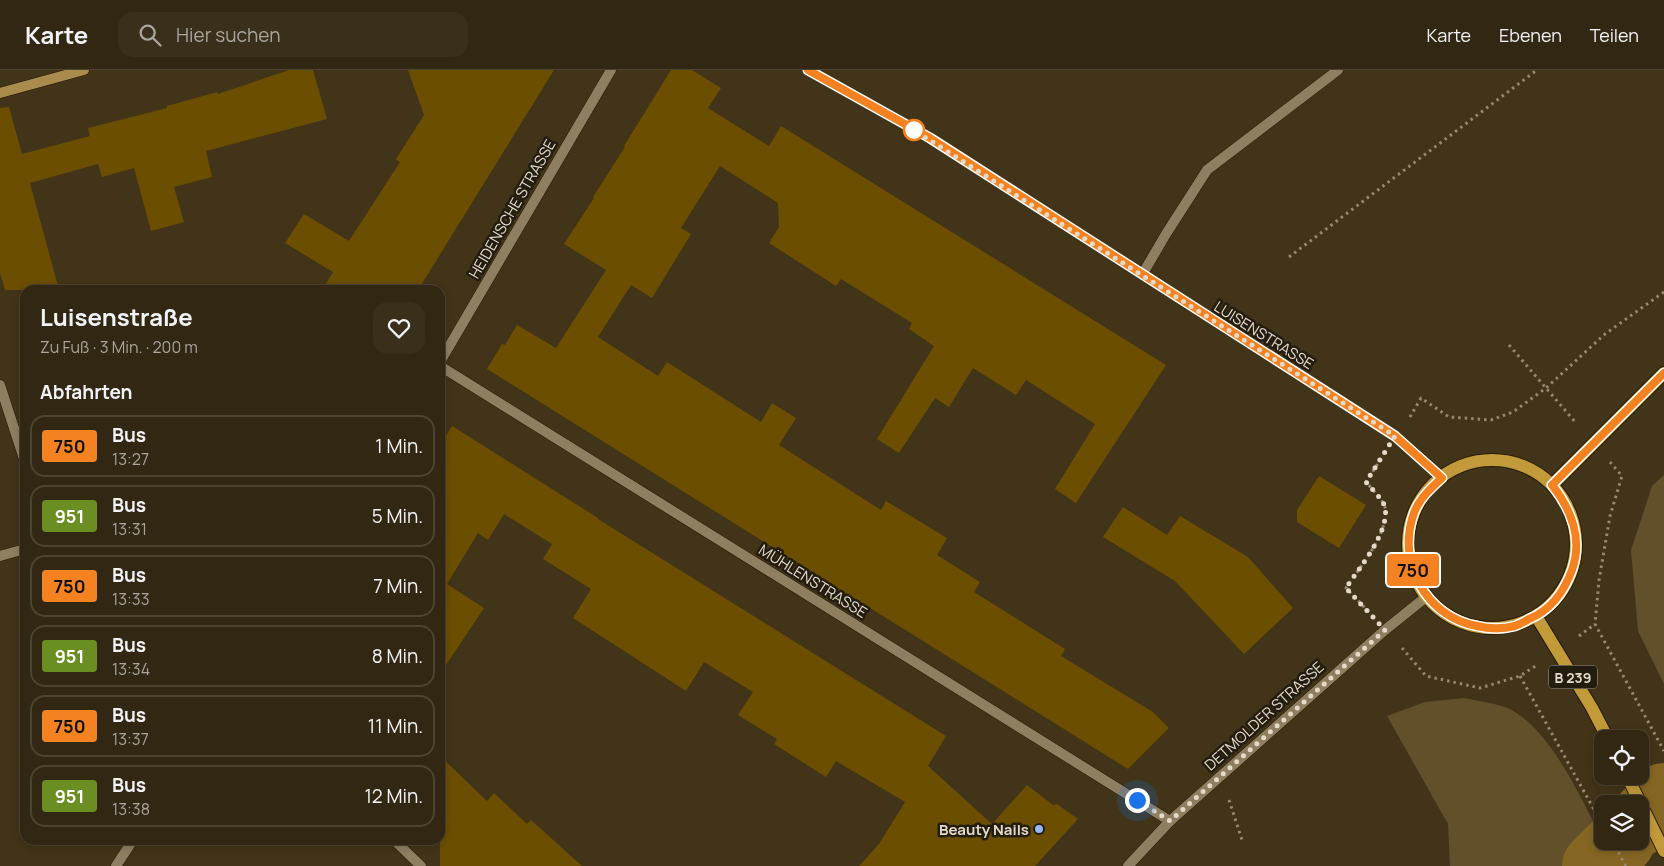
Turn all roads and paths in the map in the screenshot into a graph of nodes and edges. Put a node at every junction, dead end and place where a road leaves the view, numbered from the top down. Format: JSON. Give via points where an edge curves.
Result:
{"nodes":[{"id":1,"x":84,"y":70,"type":"edge"},
{"id":2,"x":611,"y":70,"type":"edge"},
{"id":3,"x":808,"y":70,"type":"edge"},
{"id":4,"x":1338,"y":70,"type":"edge"},
{"id":5,"x":1537,"y":70,"type":"edge"},
{"id":6,"x":0,"y":93,"type":"edge"},
{"id":7,"x":1289,"y":257,"type":"dead end"},
{"id":8,"x":1142,"y":275,"type":"junction"},
{"id":9,"x":1664,"y":292,"type":"edge"},
{"id":10,"x":1509,"y":345,"type":"dead end"},
{"id":11,"x":445,"y":355,"type":"edge"},
{"id":12,"x":445,"y":367,"type":"edge"},
{"id":13,"x":1664,"y":373,"type":"edge"},
{"id":14,"x":0,"y":385,"type":"edge"},
{"id":15,"x":1546,"y":388,"type":"junction"},
{"id":16,"x":1395,"y":436,"type":"junction"},
{"id":17,"x":1594,"y":443,"type":"junction"},
{"id":18,"x":20,"y":447,"type":"edge"},
{"id":19,"x":1442,"y":478,"type":"junction"},
{"id":20,"x":1552,"y":485,"type":"junction"},
{"id":21,"x":20,"y":550,"type":"edge"},
{"id":22,"x":0,"y":556,"type":"edge"},
{"id":23,"x":1426,"y":597,"type":"junction"},
{"id":24,"x":1536,"y":616,"type":"junction"},
{"id":25,"x":1385,"y":630,"type":"junction"},
{"id":26,"x":1603,"y":730,"type":"edge"},
{"id":27,"x":1664,"y":751,"type":"edge"},
{"id":28,"x":1221,"y":776,"type":"junction"},
{"id":29,"x":1631,"y":785,"type":"edge"},
{"id":30,"x":1594,"y":809,"type":"edge"},
{"id":31,"x":1170,"y":821,"type":"junction"},
{"id":32,"x":1242,"y":840,"type":"dead end"},
{"id":33,"x":130,"y":845,"type":"edge"},
{"id":34,"x":399,"y":845,"type":"edge"},
{"id":35,"x":1617,"y":850,"type":"edge"},
{"id":36,"x":1664,"y":851,"type":"edge"},
{"id":37,"x":116,"y":866,"type":"edge"},
{"id":38,"x":421,"y":866,"type":"edge"},
{"id":39,"x":1128,"y":866,"type":"edge"},
{"id":40,"x":1626,"y":866,"type":"edge"}],
"edges":[{"from":1,"to":6,"type":"main road"},
{"from":2,"to":11,"type":"street","name":"HEIDENSCHE STRASSE"},
{"from":3,"to":8,"type":"main road","name":"LUISENSTRASSE","via":[[930,138]]},
{"from":4,"to":8,"type":"street","via":[[1207,170]]},
{"from":5,"to":7,"type":"path"},
{"from":8,"to":16,"type":"main road","name":"LUISENSTRASSE"},
{"from":9,"to":15,"type":"path","via":[[1605,334]]},
{"from":10,"to":15,"type":"path"},
{"from":12,"to":31,"type":"street","name":"MÜHLENSTRASSE"},
{"from":13,"to":17,"type":"main road"},
{"from":14,"to":18,"type":"street"},
{"from":15,"to":16,"type":"path","via":[[1513,412],[1491,420],[1449,417],[1421,398]]},
{"from":15,"to":17,"type":"path"},
{"from":16,"to":19,"type":"main road","name":"LUISENSTRASSE"},
{"from":16,"to":25,"type":"path","via":[[1366,482],[1385,506],[1385,524],[1346,588]]},
{"from":17,"to":20,"type":"main road"},
{"from":17,"to":27,"type":"path","via":[[1622,476],[1610,516],[1595,624]]},
{"from":19,"to":20,"type":"main road","via":[[1459,467],[1478,461],[1498,460],[1518,464]]},
{"from":19,"to":23,"type":"main road","via":[[1426,493],[1414,512],[1409,534],[1409,556],[1415,578]]},
{"from":20,"to":24,"type":"main road","via":[[1563,498],[1575,529],[1574,563],[1561,594]]},
{"from":21,"to":22,"type":"street"},
{"from":23,"to":24,"type":"main road","via":[[1444,613],[1466,624],[1490,629],[1514,626]]},
{"from":23,"to":25,"type":"street","name":"DETMOLDER STRASSE"},
{"from":24,"to":26,"type":"main road","number":"B 239"},
{"from":25,"to":28,"type":"street","name":"DETMOLDER STRASSE"},
{"from":25,"to":30,"type":"path","via":[[1426,676],[1480,688],[1520,676]]},
{"from":28,"to":31,"type":"street","name":"DETMOLDER STRASSE"},
{"from":28,"to":32,"type":"path"},
{"from":29,"to":36,"type":"main road"},
{"from":31,"to":39,"type":"street","name":"DETMOLDER STRASSE"},
{"from":33,"to":37,"type":"street"},
{"from":34,"to":38,"type":"street"},
{"from":35,"to":40,"type":"path"}]}
